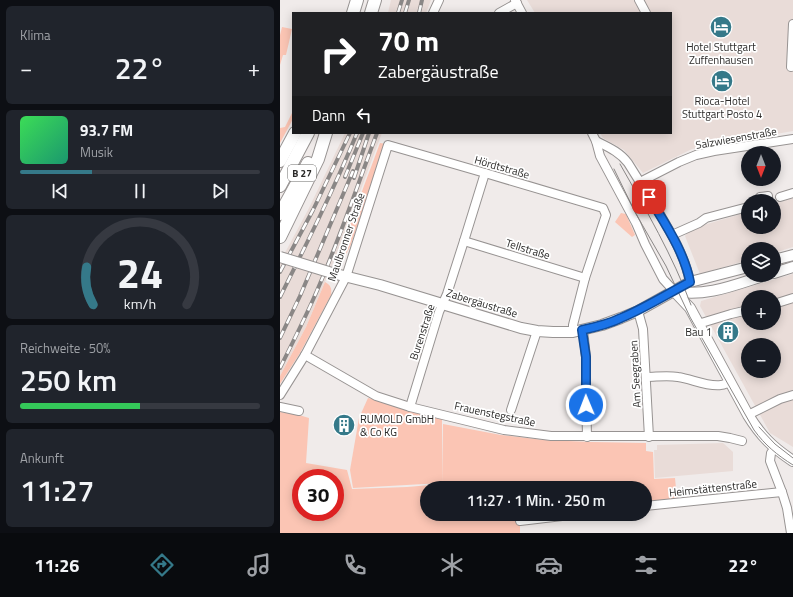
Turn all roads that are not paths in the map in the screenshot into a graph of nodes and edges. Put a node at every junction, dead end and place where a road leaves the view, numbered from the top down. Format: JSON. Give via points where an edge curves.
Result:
{"nodes":[{"id":1,"x":357,"y":0,"type":"edge"},
{"id":2,"x":375,"y":0,"type":"edge"},
{"id":3,"x":439,"y":0,"type":"edge"},
{"id":4,"x":639,"y":0,"type":"edge"},
{"id":5,"x":516,"y":2,"type":"edge"},
{"id":6,"x":353,"y":12,"type":"edge"},
{"id":7,"x":371,"y":12,"type":"edge"},
{"id":8,"x":433,"y":12,"type":"edge"},
{"id":9,"x":501,"y":12,"type":"edge"},
{"id":10,"x":521,"y":12,"type":"edge"},
{"id":11,"x":645,"y":12,"type":"edge"},
{"id":12,"x":793,"y":24,"type":"edge"},
{"id":13,"x":791,"y":67,"type":"dead end"},
{"id":14,"x":294,"y":134,"type":"edge"},
{"id":15,"x":307,"y":134,"type":"edge"},
{"id":16,"x":325,"y":134,"type":"edge"},
{"id":17,"x":326,"y":134,"type":"edge"},
{"id":18,"x":592,"y":134,"type":"edge"},
{"id":19,"x":793,"y":139,"type":"edge"},
{"id":20,"x":596,"y":141,"type":"junction"},
{"id":21,"x":388,"y":145,"type":"joint"},
{"id":22,"x":616,"y":152,"type":"junction"},
{"id":23,"x":280,"y":162,"type":"edge"},
{"id":24,"x":604,"y":162,"type":"junction"},
{"id":25,"x":485,"y":173,"type":"junction"},
{"id":26,"x":640,"y":182,"type":"junction"},
{"id":27,"x":280,"y":186,"type":"edge"},
{"id":28,"x":793,"y":193,"type":"edge"},
{"id":29,"x":781,"y":197,"type":"edge"},
{"id":30,"x":741,"y":209,"type":"edge"},
{"id":31,"x":280,"y":214,"type":"edge"},
{"id":32,"x":672,"y":235,"type":"junction"},
{"id":33,"x":280,"y":237,"type":"edge"},
{"id":34,"x":464,"y":241,"type":"junction"},
{"id":35,"x":793,"y":255,"type":"edge"},
{"id":36,"x":280,"y":257,"type":"edge"},
{"id":37,"x":781,"y":258,"type":"edge"},
{"id":38,"x":793,"y":267,"type":"edge"},
{"id":39,"x":741,"y":269,"type":"edge"},
{"id":40,"x":781,"y":271,"type":"edge"},
{"id":41,"x":346,"y":278,"type":"junction"},
{"id":42,"x":585,"y":278,"type":"junction"},
{"id":43,"x":690,"y":282,"type":"junction"},
{"id":44,"x":742,"y":282,"type":"edge"},
{"id":45,"x":674,"y":291,"type":"junction"},
{"id":46,"x":692,"y":294,"type":"junction"},
{"id":47,"x":793,"y":298,"type":"edge"},
{"id":48,"x":781,"y":302,"type":"edge"},
{"id":49,"x":442,"y":303,"type":"junction"},
{"id":50,"x":690,"y":308,"type":"junction"},
{"id":51,"x":638,"y":311,"type":"junction"},
{"id":52,"x":741,"y":312,"type":"edge"},
{"id":53,"x":698,"y":324,"type":"junction"},
{"id":54,"x":537,"y":331,"type":"junction"},
{"id":55,"x":578,"y":331,"type":"junction"},
{"id":56,"x":305,"y":355,"type":"junction"},
{"id":57,"x":646,"y":377,"type":"junction"},
{"id":58,"x":730,"y":382,"type":"junction"},
{"id":59,"x":280,"y":395,"type":"edge"},
{"id":60,"x":793,"y":395,"type":"edge"},
{"id":61,"x":280,"y":407,"type":"edge"},
{"id":62,"x":410,"y":407,"type":"junction"},
{"id":63,"x":511,"y":410,"type":"dead end"},
{"id":64,"x":299,"y":411,"type":"dead end"},
{"id":65,"x":748,"y":415,"type":"junction"},
{"id":66,"x":586,"y":437,"type":"junction"},
{"id":67,"x":648,"y":437,"type":"junction"},
{"id":68,"x":742,"y":441,"type":"dead end"},
{"id":69,"x":775,"y":448,"type":"junction"},
{"id":70,"x":793,"y":461,"type":"edge"},
{"id":71,"x":782,"y":492,"type":"junction"},
{"id":72,"x":652,"y":505,"type":"edge"},
{"id":73,"x":791,"y":533,"type":"edge"}],
"edges":[{"from":1,"to":6,"type":"highway"},
{"from":2,"to":7,"type":"highway"},
{"from":3,"to":8,"type":"street"},
{"from":4,"to":11,"type":"street"},
{"from":5,"to":9,"type":"street"},
{"from":5,"to":10,"type":"street"},
{"from":12,"to":13,"type":"street"},
{"from":14,"to":23,"type":"highway"},
{"from":15,"to":27,"type":"highway","number":"B 27"},
{"from":16,"to":31,"type":"highway","number":"B 27"},
{"from":17,"to":33,"type":"highway","via":[[318,159]]},
{"from":18,"to":20,"type":"street"},
{"from":19,"to":26,"type":"street","name":"Salzwiesenstraße","via":[[696,156]]},
{"from":20,"to":22,"type":"street"},
{"from":20,"to":24,"type":"street"},
{"from":21,"to":25,"type":"street","name":"Hördtstraße"},
{"from":21,"to":41,"type":"street","name":"Maulbronner Straße"},
{"from":22,"to":24,"type":"street","via":[[610,154]]},
{"from":22,"to":26,"type":"street","via":[[624,158]]},
{"from":24,"to":45,"type":"street","via":[[645,244],[664,279]]},
{"from":25,"to":34,"type":"street","name":"Burenstraße"},
{"from":25,"to":42,"type":"street","name":"Hördtstraße","via":[[603,208],[606,215]]},
{"from":26,"to":32,"type":"street"},
{"from":28,"to":29,"type":"street"},
{"from":30,"to":32,"type":"street","via":[[706,218]]},
{"from":32,"to":43,"type":"street"},
{"from":34,"to":42,"type":"street","name":"Tellstraße"},
{"from":34,"to":49,"type":"street","name":"Burenstraße"},
{"from":35,"to":37,"type":"main road"},
{"from":36,"to":41,"type":"main road","name":"Zabergäustraße","bridge":true},
{"from":38,"to":40,"type":"main road"},
{"from":39,"to":43,"type":"main road","name":"Zabergäustraße"},
{"from":41,"to":49,"type":"main road","name":"Zabergäustraße"},
{"from":41,"to":56,"type":"street","name":"Maulbronner Straße"},
{"from":42,"to":55,"type":"street","via":[[573,325]]},
{"from":43,"to":45,"type":"main road","name":"Zabergäustraße"},
{"from":43,"to":46,"type":"main road"},
{"from":44,"to":46,"type":"main road"},
{"from":45,"to":46,"type":"main road"},
{"from":45,"to":50,"type":"main road"},
{"from":45,"to":51,"type":"main road","name":"Zabergäustraße"},
{"from":46,"to":50,"type":"main road"},
{"from":47,"to":48,"type":"street"},
{"from":49,"to":54,"type":"main road","name":"Zabergäustraße"},
{"from":49,"to":62,"type":"street","name":"Burenstraße"},
{"from":50,"to":53,"type":"main road"},
{"from":51,"to":55,"type":"main road","name":"Zabergäustraße"},
{"from":51,"to":57,"type":"street","name":"Am Seegraben","via":[[643,329]]},
{"from":52,"to":53,"type":"street"},
{"from":53,"to":58,"type":"main road"},
{"from":54,"to":55,"type":"main road","name":"Zabergäustraße"},
{"from":54,"to":63,"type":"street"},
{"from":55,"to":66,"type":"street","via":[[586,357]]},
{"from":56,"to":59,"type":"street","name":"Maulbronner Straße"},
{"from":56,"to":62,"type":"street","name":"Frauenstegstraße","via":[[370,393]]},
{"from":57,"to":58,"type":"street","via":[[672,376],[720,385]]},
{"from":57,"to":67,"type":"street","name":"Am Seegraben"},
{"from":58,"to":65,"type":"main road"},
{"from":60,"to":65,"type":"street"},
{"from":61,"to":64,"type":"street"},
{"from":62,"to":66,"type":"street","name":"Frauenstegstraße","via":[[551,436]]},
{"from":65,"to":69,"type":"main road"},
{"from":66,"to":67,"type":"street","name":"Frauenstegstraße"},
{"from":67,"to":68,"type":"street","name":"Frauenstegstraße","via":[[718,436]]},
{"from":69,"to":70,"type":"main road"},
{"from":69,"to":71,"type":"street","via":[[770,461]]},
{"from":71,"to":72,"type":"street","name":"Heimstättenstraße"},
{"from":71,"to":73,"type":"street"}]}
